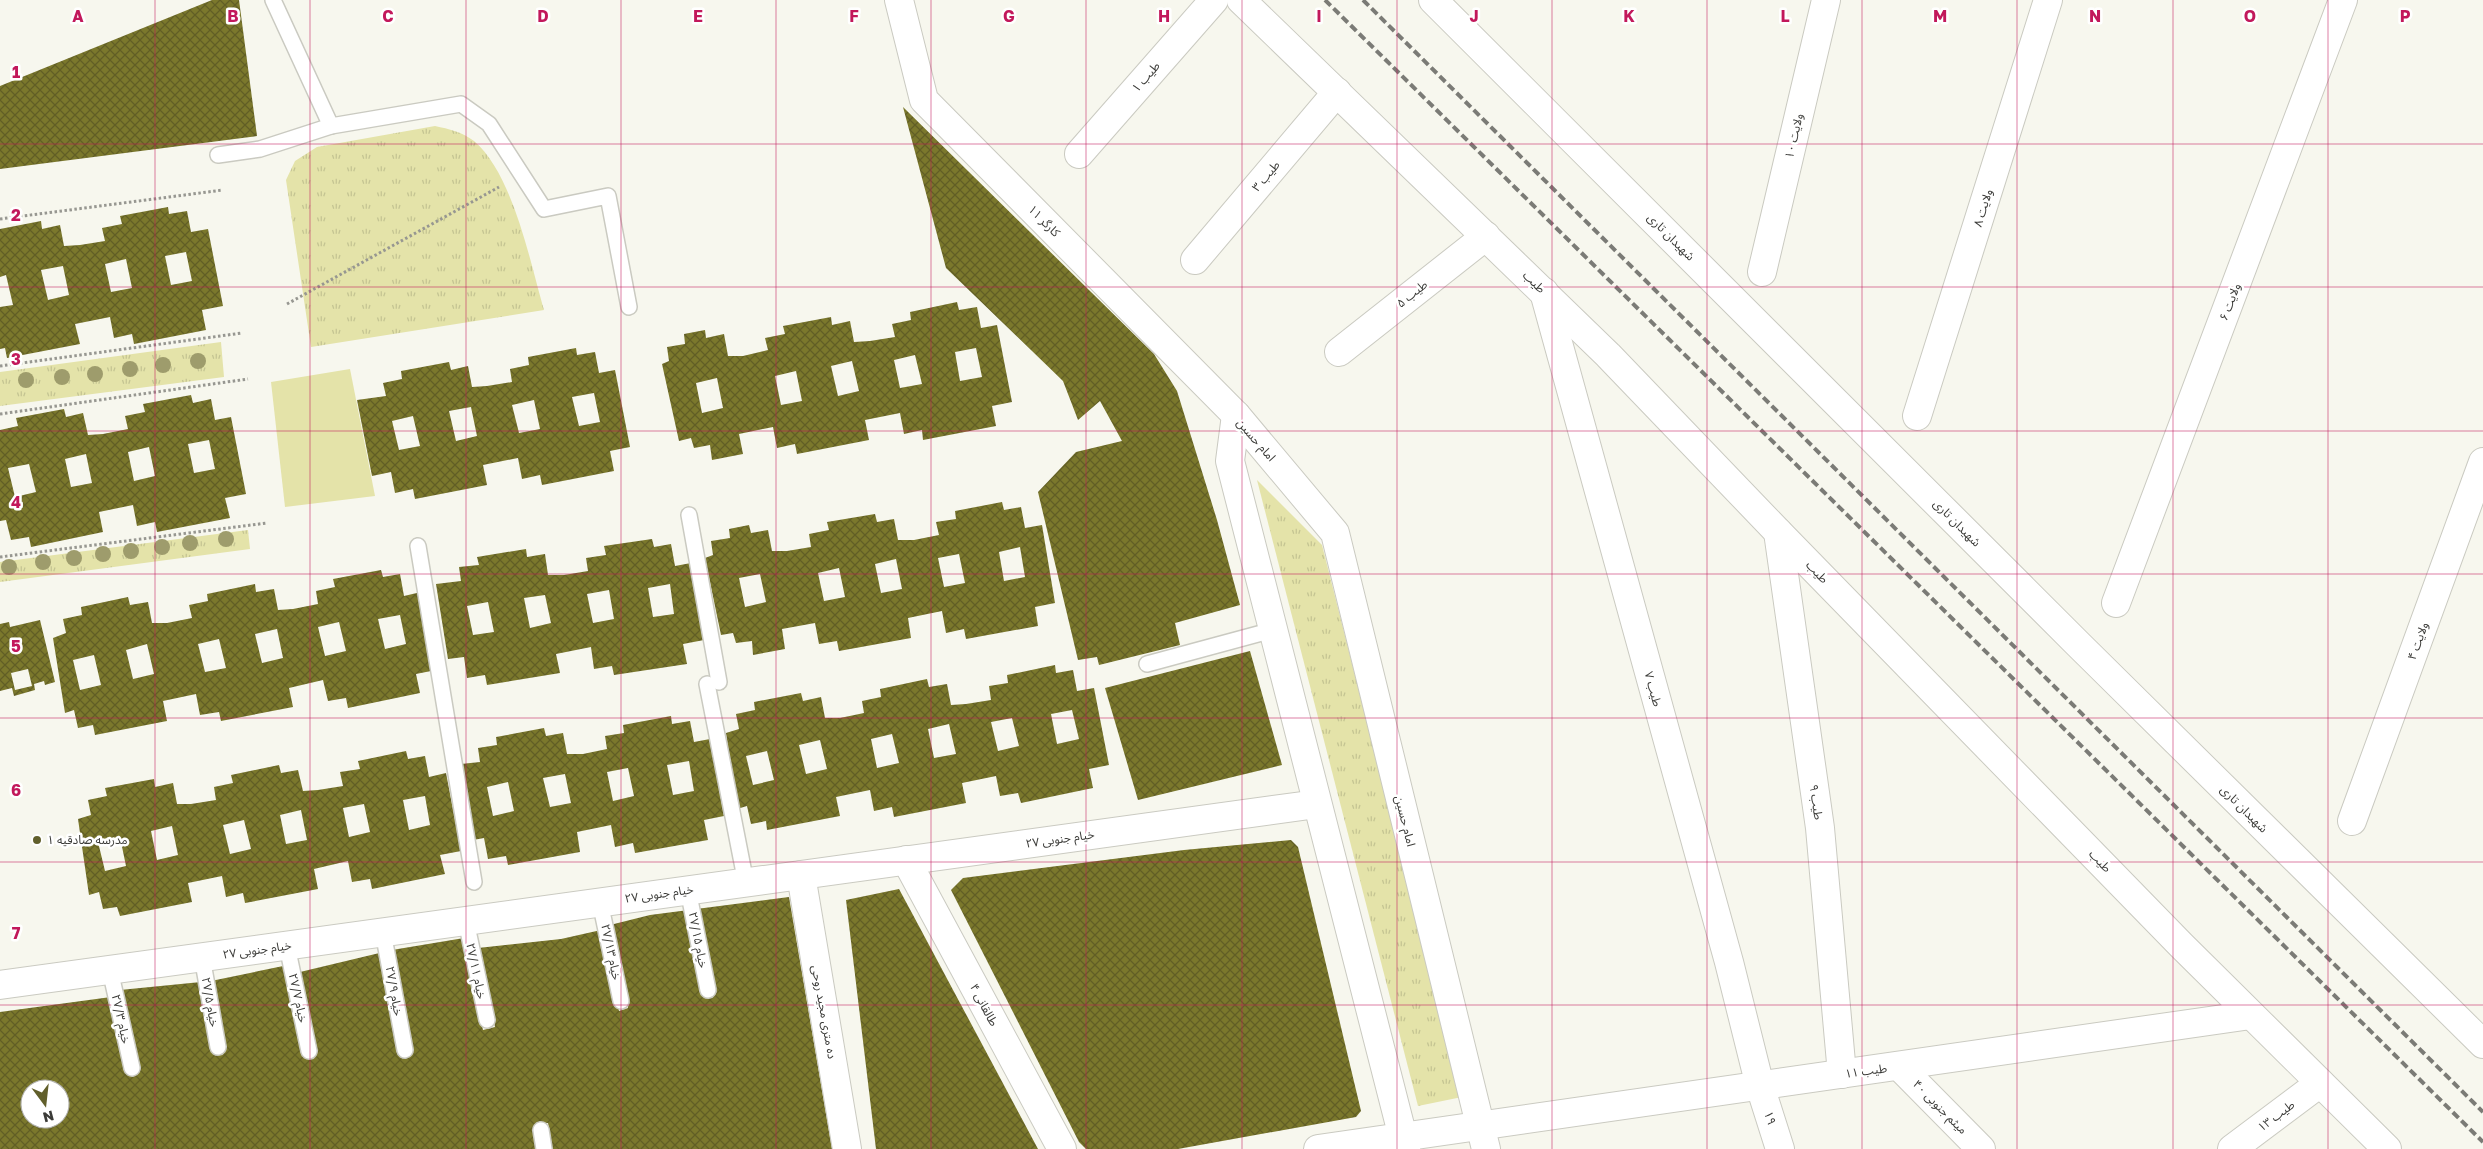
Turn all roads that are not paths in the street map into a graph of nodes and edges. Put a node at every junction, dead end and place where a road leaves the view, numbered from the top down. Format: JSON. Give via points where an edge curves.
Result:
{"nodes":[{"id":1,"x":273,"y":0,"type":"edge"},
{"id":2,"x":899,"y":0,"type":"edge"},
{"id":3,"x":1214,"y":0,"type":"edge"},
{"id":4,"x":1241,"y":0,"type":"edge"},
{"id":5,"x":1433,"y":0,"type":"edge"},
{"id":6,"x":1826,"y":0,"type":"edge"},
{"id":7,"x":2048,"y":0,"type":"edge"},
{"id":8,"x":2343,"y":0,"type":"edge"},
{"id":9,"x":1337,"y":92,"type":"junction"},
{"id":10,"x":331,"y":126,"type":"junction"},
{"id":11,"x":1079,"y":154,"type":"dead end"},
{"id":12,"x":218,"y":155,"type":"dead end"},
{"id":13,"x":1486,"y":236,"type":"junction"},
{"id":14,"x":1196,"y":260,"type":"dead end"},
{"id":15,"x":1762,"y":272,"type":"dead end"},
{"id":16,"x":1544,"y":292,"type":"junction"},
{"id":17,"x":629,"y":307,"type":"dead end"},
{"id":18,"x":1339,"y":352,"type":"dead end"},
{"id":19,"x":1236,"y":415,"type":"junction"},
{"id":20,"x":1917,"y":416,"type":"dead end"},
{"id":21,"x":2483,"y":462,"type":"edge"},
{"id":22,"x":689,"y":516,"type":"dead end"},
{"id":23,"x":1778,"y":532,"type":"junction"},
{"id":24,"x":418,"y":546,"type":"dead end"},
{"id":25,"x":2116,"y":603,"type":"dead end"},
{"id":26,"x":1273,"y":630,"type":"junction"},
{"id":27,"x":1147,"y":664,"type":"dead end"},
{"id":28,"x":1317,"y":804,"type":"junction"},
{"id":29,"x":2352,"y":821,"type":"dead end"},
{"id":30,"x":906,"y":860,"type":"junction"},
{"id":31,"x":801,"y":875,"type":"junction"},
{"id":32,"x":474,"y":882,"type":"dead end"},
{"id":33,"x":746,"y":883,"type":"junction"},
{"id":34,"x":688,"y":890,"type":"junction"},
{"id":35,"x":600,"y":902,"type":"junction"},
{"id":36,"x":466,"y":921,"type":"junction"},
{"id":37,"x":383,"y":932,"type":"junction"},
{"id":38,"x":287,"y":946,"type":"junction"},
{"id":39,"x":202,"y":957,"type":"junction"},
{"id":40,"x":110,"y":970,"type":"junction"},
{"id":41,"x":0,"y":985,"type":"edge"},
{"id":42,"x":708,"y":990,"type":"dead end"},
{"id":43,"x":621,"y":1001,"type":"dead end"},
{"id":44,"x":2251,"y":1015,"type":"junction"},
{"id":45,"x":487,"y":1020,"type":"dead end"},
{"id":46,"x":2483,"y":1044,"type":"edge"},
{"id":47,"x":218,"y":1047,"type":"dead end"},
{"id":48,"x":310,"y":1050,"type":"dead end"},
{"id":49,"x":405,"y":1050,"type":"dead end"},
{"id":50,"x":1899,"y":1066,"type":"junction"},
{"id":51,"x":132,"y":1068,"type":"dead end"},
{"id":52,"x":1842,"y":1074,"type":"junction"},
{"id":53,"x":2320,"y":1083,"type":"junction"},
{"id":54,"x":1760,"y":1086,"type":"junction"},
{"id":55,"x":541,"y":1130,"type":"dead end"},
{"id":56,"x":1483,"y":1138,"type":"edge"},
{"id":57,"x":1405,"y":1143,"type":"edge"},
{"id":58,"x":544,"y":1149,"type":"edge"},
{"id":59,"x":847,"y":1149,"type":"edge"},
{"id":60,"x":1062,"y":1149,"type":"edge"},
{"id":61,"x":1318,"y":1149,"type":"edge"},
{"id":62,"x":1780,"y":1149,"type":"edge"},
{"id":63,"x":1981,"y":1149,"type":"edge"},
{"id":64,"x":2232,"y":1149,"type":"edge"},
{"id":65,"x":2387,"y":1149,"type":"edge"}],
"edges":[{"from":1,"to":10,"type":"lane"},
{"from":2,"to":19,"type":"street","name":"کارگر ۱۱","via":[[924,100]]},
{"from":3,"to":11,"type":"street","name":"طیب ۱"},
{"from":4,"to":9,"type":"street","name":"طیب"},
{"from":5,"to":46,"type":"street","name":"شهیدان تاری","via":[[2079,646]]},
{"from":6,"to":15,"type":"street","name":"ولایت ۱۰"},
{"from":7,"to":20,"type":"street","name":"ولایت ۸"},
{"from":8,"to":25,"type":"street","name":"ولایت ۶"},
{"from":9,"to":13,"type":"street","name":"طیب"},
{"from":9,"to":14,"type":"street","name":"طیب ۳"},
{"from":10,"to":12,"type":"lane","via":[[260,149]]},
{"from":10,"to":17,"type":"lane","via":[[461,104],[489,124],[544,208],[608,196]]},
{"from":13,"to":16,"type":"street","name":"طیب"},
{"from":13,"to":18,"type":"street","name":"طیب ۵"},
{"from":16,"to":23,"type":"street","name":"طیب"},
{"from":16,"to":54,"type":"street","name":"طیب ۷","via":[[1729,962]]},
{"from":19,"to":26,"type":"street","name":"امام حسین","via":[[1230,462]]},
{"from":19,"to":56,"type":"street","name":"امام حسین","via":[[1335,533]]},
{"from":21,"to":29,"type":"street","name":"ولایت ۴"},
{"from":22,"to":33,"type":"lane"},
{"from":23,"to":44,"type":"street","name":"طیب"},
{"from":23,"to":52,"type":"street","name":"طیب ۹","via":[[1820,828]]},
{"from":24,"to":32,"type":"lane"},
{"from":26,"to":27,"type":"lane"},
{"from":26,"to":28,"type":"street","name":"امام حسین"},
{"from":28,"to":30,"type":"street","name":"خیام جنوبی ۲۷"},
{"from":28,"to":57,"type":"street","name":"امام حسین"},
{"from":30,"to":31,"type":"street","name":"خیام جنوبی ۲۷"},
{"from":30,"to":60,"type":"street","name":"طالقانی ۴"},
{"from":31,"to":33,"type":"street","name":"خیام جنوبی ۲۷"},
{"from":31,"to":59,"type":"street","name":"ده متری مجید روحی"},
{"from":33,"to":34,"type":"street","name":"خیام جنوبی ۲۷"},
{"from":34,"to":35,"type":"street","name":"خیام جنوبی ۲۷"},
{"from":34,"to":42,"type":"lane","name":"خیام ۲۷/۱۵"},
{"from":35,"to":36,"type":"street","name":"خیام جنوبی ۲۷"},
{"from":35,"to":43,"type":"lane","name":"خیام ۲۷/۱۳"},
{"from":36,"to":37,"type":"street","name":"خیام جنوبی ۲۷"},
{"from":36,"to":45,"type":"lane","name":"خیام ۲۷/۱۱"},
{"from":37,"to":38,"type":"street","name":"خیام جنوبی ۲۷"},
{"from":37,"to":49,"type":"lane","name":"خیام ۲۷/۹"},
{"from":38,"to":39,"type":"street","name":"خیام جنوبی ۲۷"},
{"from":38,"to":48,"type":"lane","name":"خیام ۲۷/۷"},
{"from":39,"to":40,"type":"street","name":"خیام جنوبی ۲۷"},
{"from":39,"to":47,"type":"lane","name":"خیام ۲۷/۵"},
{"from":40,"to":41,"type":"street","name":"خیام جنوبی ۲۷"},
{"from":40,"to":51,"type":"lane","name":"خیام ۲۷/۳"},
{"from":44,"to":50,"type":"street","name":"طیب ۱۱"},
{"from":44,"to":53,"type":"street","name":"طیب"},
{"from":50,"to":52,"type":"street","name":"طیب ۱۱"},
{"from":50,"to":63,"type":"street","name":"میثم جنوبی ۴۰"},
{"from":52,"to":54,"type":"street","name":"طیب ۱۱"},
{"from":53,"to":64,"type":"street","name":"طیب ۱۳"},
{"from":53,"to":65,"type":"street","name":"طیب"},
{"from":54,"to":56,"type":"street","name":"طیب ۱۱"},
{"from":54,"to":62,"type":"street","name":"۱۹"},
{"from":55,"to":58,"type":"lane"},
{"from":56,"to":57,"type":"street","name":"طیب ۱۱"},
{"from":57,"to":61,"type":"street","name":"طیب ۱۱"}]}
